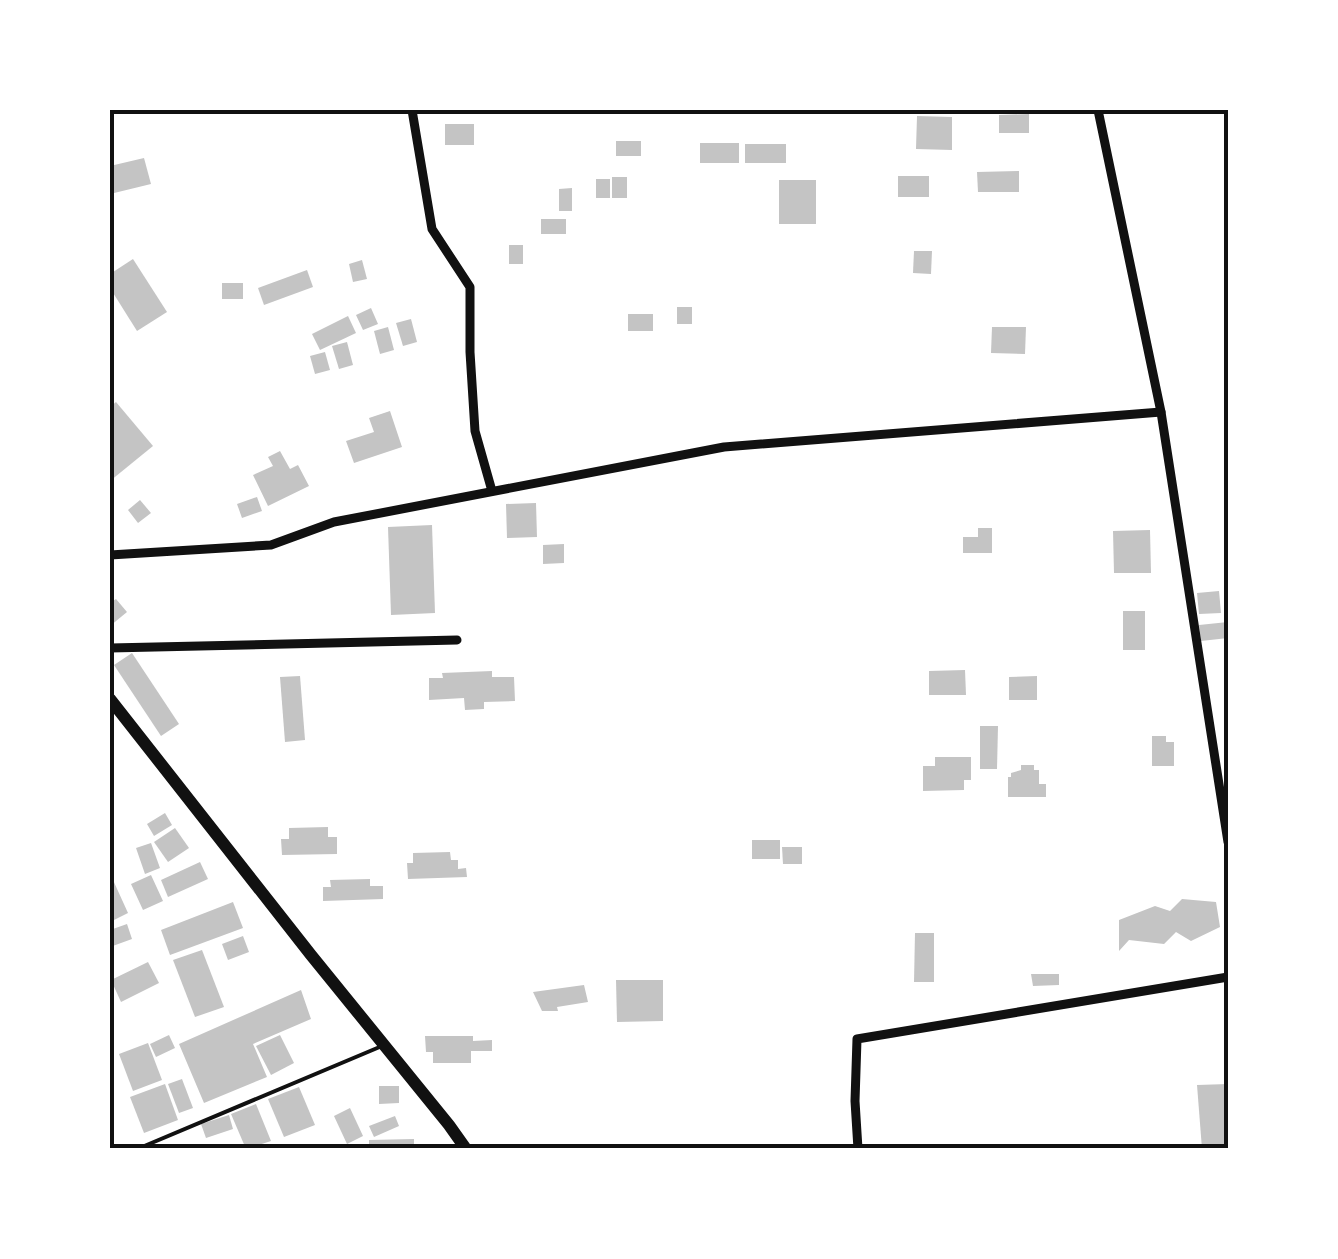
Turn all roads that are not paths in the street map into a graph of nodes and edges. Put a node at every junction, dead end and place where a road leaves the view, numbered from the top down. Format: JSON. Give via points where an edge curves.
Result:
{"nodes":[{"id":1,"x":412,"y":110,"type":"edge"},
{"id":2,"x":1098,"y":110,"type":"edge"},
{"id":3,"x":1161,"y":412,"type":"junction"},
{"id":4,"x":492,"y":491,"type":"junction"},
{"id":5,"x":110,"y":555,"type":"edge"},
{"id":6,"x":457,"y":640,"type":"dead end"},
{"id":7,"x":110,"y":648,"type":"edge"},
{"id":8,"x":110,"y":700,"type":"edge"},
{"id":9,"x":1228,"y":842,"type":"edge"},
{"id":10,"x":1228,"y":977,"type":"edge"},
{"id":11,"x":384,"y":1045,"type":"junction"},
{"id":12,"x":142,"y":1147,"type":"edge"},
{"id":13,"x":466,"y":1149,"type":"edge"},
{"id":14,"x":858,"y":1149,"type":"edge"}],
"edges":[{"from":1,"to":4,"type":"street","via":[[432,229],[470,287],[474,431]]},
{"from":2,"to":3,"type":"street"},
{"from":3,"to":4,"type":"street","via":[[724,447]]},
{"from":3,"to":9,"type":"street"},
{"from":4,"to":5,"type":"street","via":[[334,522],[272,545]]},
{"from":6,"to":7,"type":"street"},
{"from":8,"to":11,"type":"main road"},
{"from":10,"to":14,"type":"street","via":[[857,1038]]},
{"from":11,"to":12,"type":"lane"},
{"from":11,"to":13,"type":"main road"}]}
